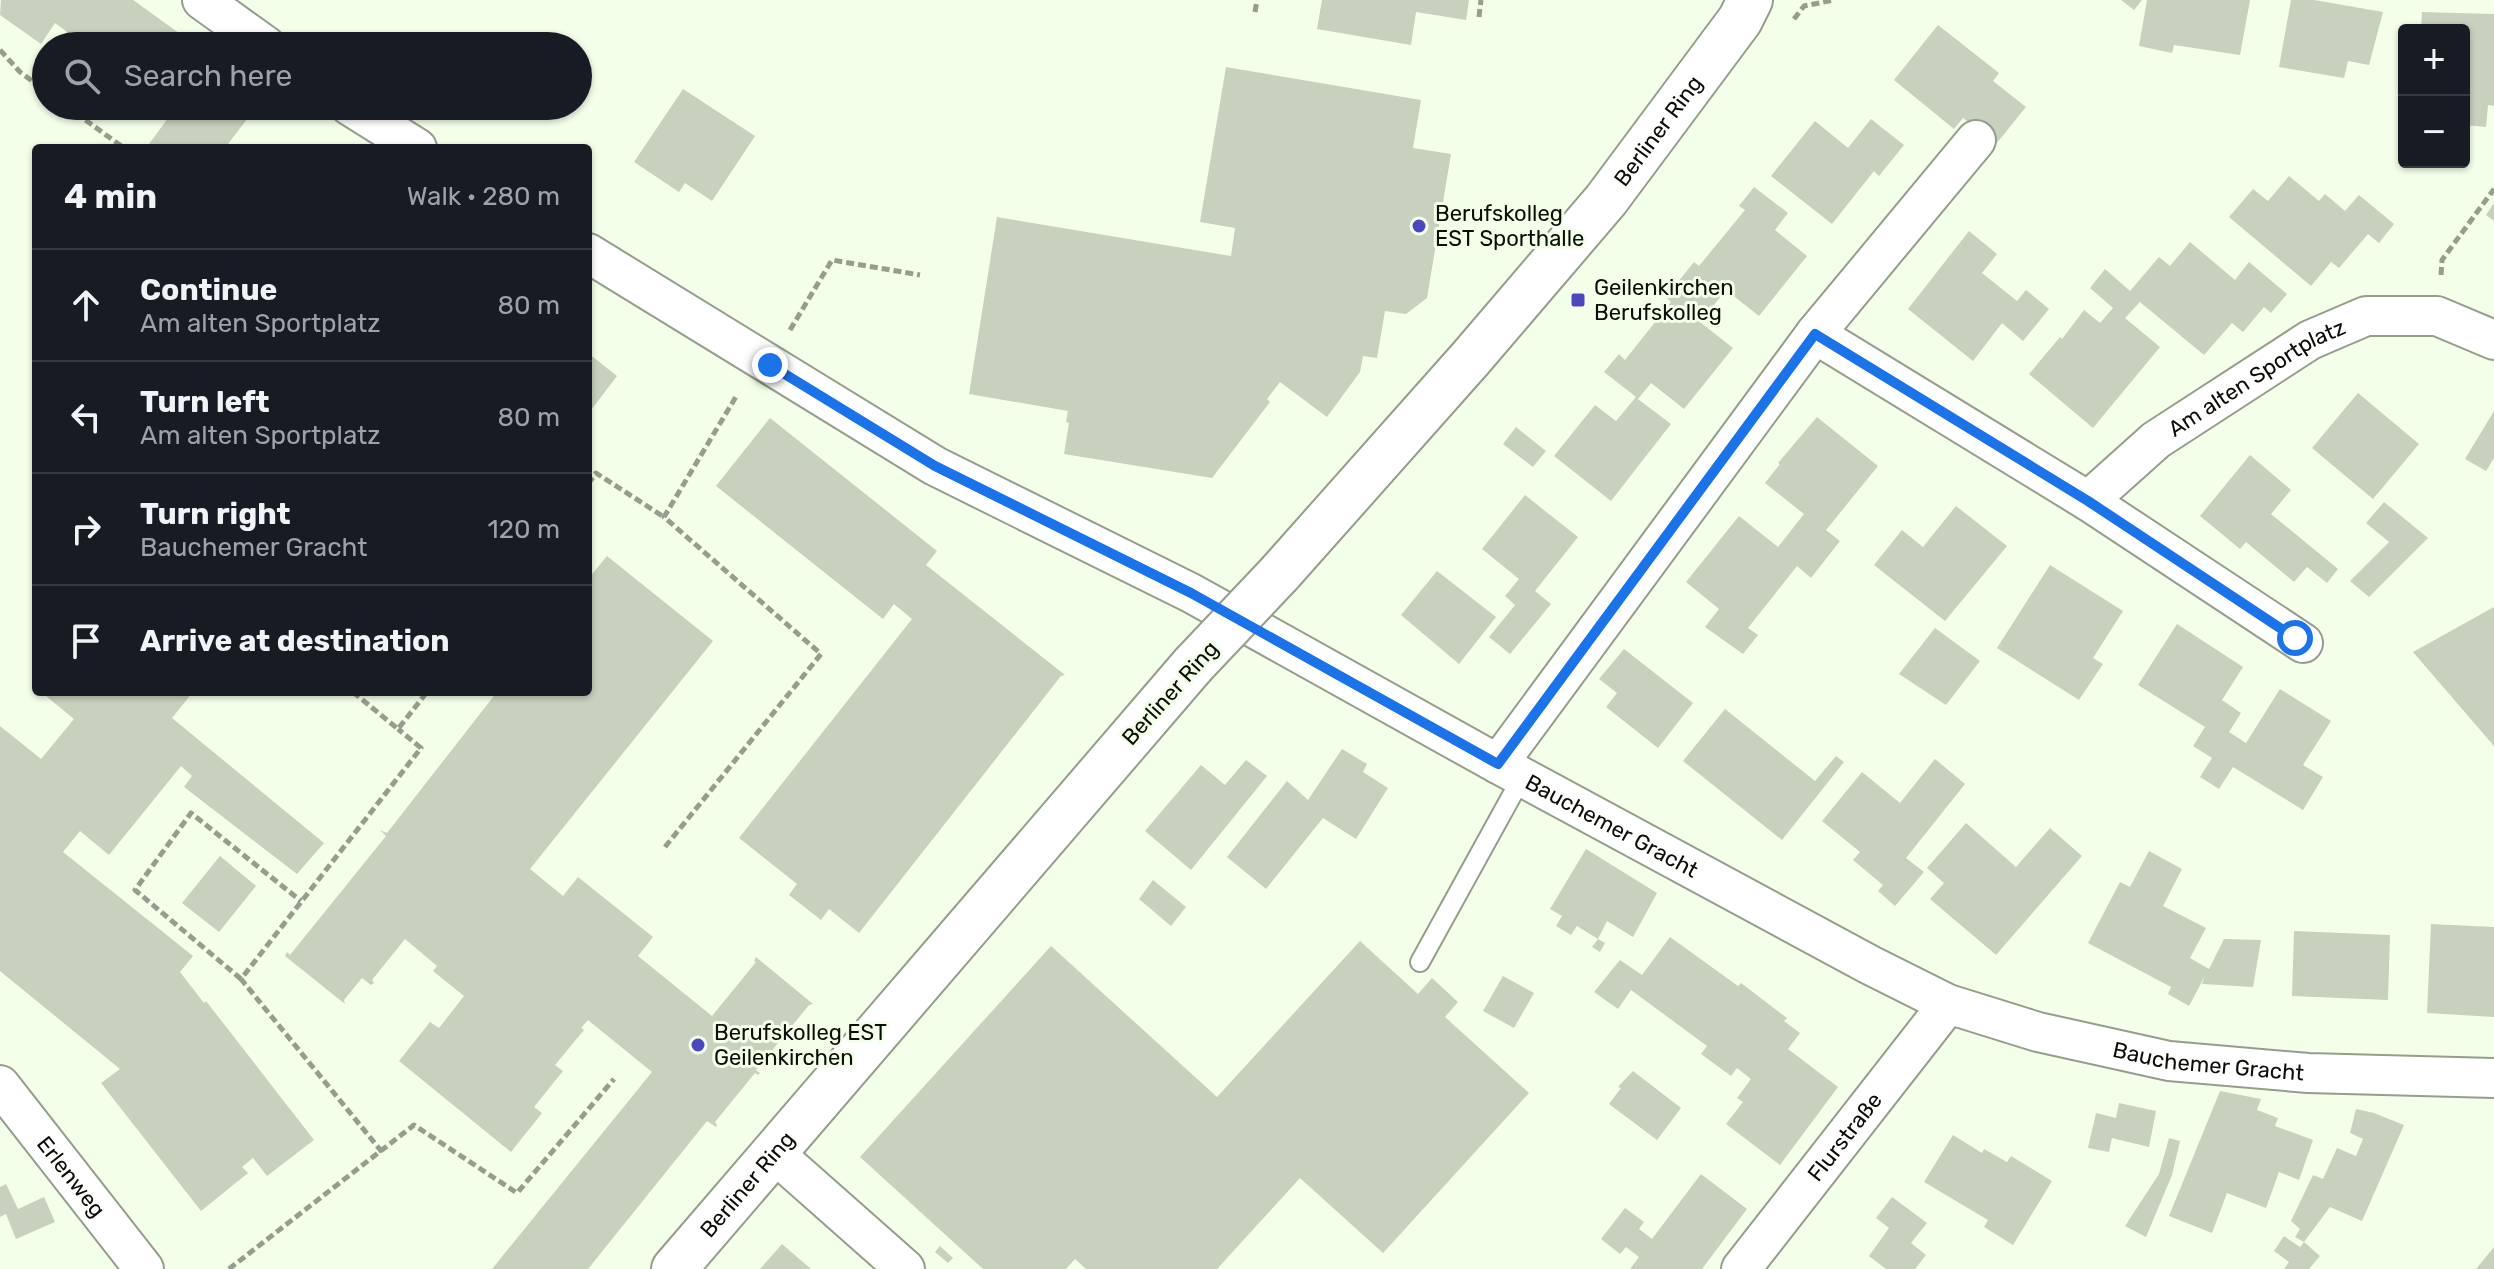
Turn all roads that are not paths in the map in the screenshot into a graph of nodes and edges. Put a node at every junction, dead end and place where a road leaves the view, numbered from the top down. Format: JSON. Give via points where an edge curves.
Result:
{"nodes":[{"id":1,"x":202,"y":0,"type":"edge"},
{"id":2,"x":1750,"y":0,"type":"edge"},
{"id":3,"x":247,"y":32,"type":"edge"},
{"id":4,"x":372,"y":120,"type":"edge"},
{"id":5,"x":1976,"y":140,"type":"dead end"},
{"id":6,"x":411,"y":144,"type":"edge"},
{"id":7,"x":592,"y":255,"type":"edge"},
{"id":8,"x":1815,"y":334,"type":"junction"},
{"id":9,"x":2494,"y":340,"type":"edge"},
{"id":10,"x":2088,"y":501,"type":"junction"},
{"id":11,"x":2303,"y":643,"type":"dead end"},
{"id":12,"x":1510,"y":770,"type":"junction"},
{"id":13,"x":1420,"y":962,"type":"dead end"},
{"id":14,"x":1948,"y":1004,"type":"junction"},
{"id":15,"x":2494,"y":1078,"type":"edge"},
{"id":16,"x":0,"y":1085,"type":"edge"},
{"id":17,"x":775,"y":1154,"type":"junction"},
{"id":18,"x":144,"y":1269,"type":"edge"},
{"id":19,"x":674,"y":1269,"type":"edge"},
{"id":20,"x":905,"y":1269,"type":"edge"},
{"id":21,"x":1741,"y":1269,"type":"edge"}],
"edges":[{"from":1,"to":3,"type":"street"},
{"from":2,"to":17,"type":"main road","name":"Berliner Ring","bridge":true,"via":[[1606,200],[1193,665]]},
{"from":4,"to":6,"type":"street"},
{"from":5,"to":8,"type":"street"},
{"from":7,"to":12,"type":"street","name":"Bauchemer Gracht","via":[[935,466],[1191,593]]},
{"from":8,"to":10,"type":"street"},
{"from":8,"to":12,"type":"street"},
{"from":9,"to":10,"type":"street","name":"Am alten Sportplatz","via":[[2437,316],[2366,316],[2310,340],[2156,440]]},
{"from":10,"to":11,"type":"street"},
{"from":12,"to":13,"type":"lane"},
{"from":12,"to":14,"type":"street","name":"Bauchemer Gracht"},
{"from":14,"to":15,"type":"street","name":"Bauchemer Gracht","via":[[2038,1032],[2169,1061],[2308,1073]]},
{"from":14,"to":21,"type":"street","name":"Flurstraße"},
{"from":16,"to":18,"type":"street","name":"Erlenweg"},
{"from":17,"to":19,"type":"main road","name":"Berliner Ring"},
{"from":17,"to":20,"type":"street"}]}
